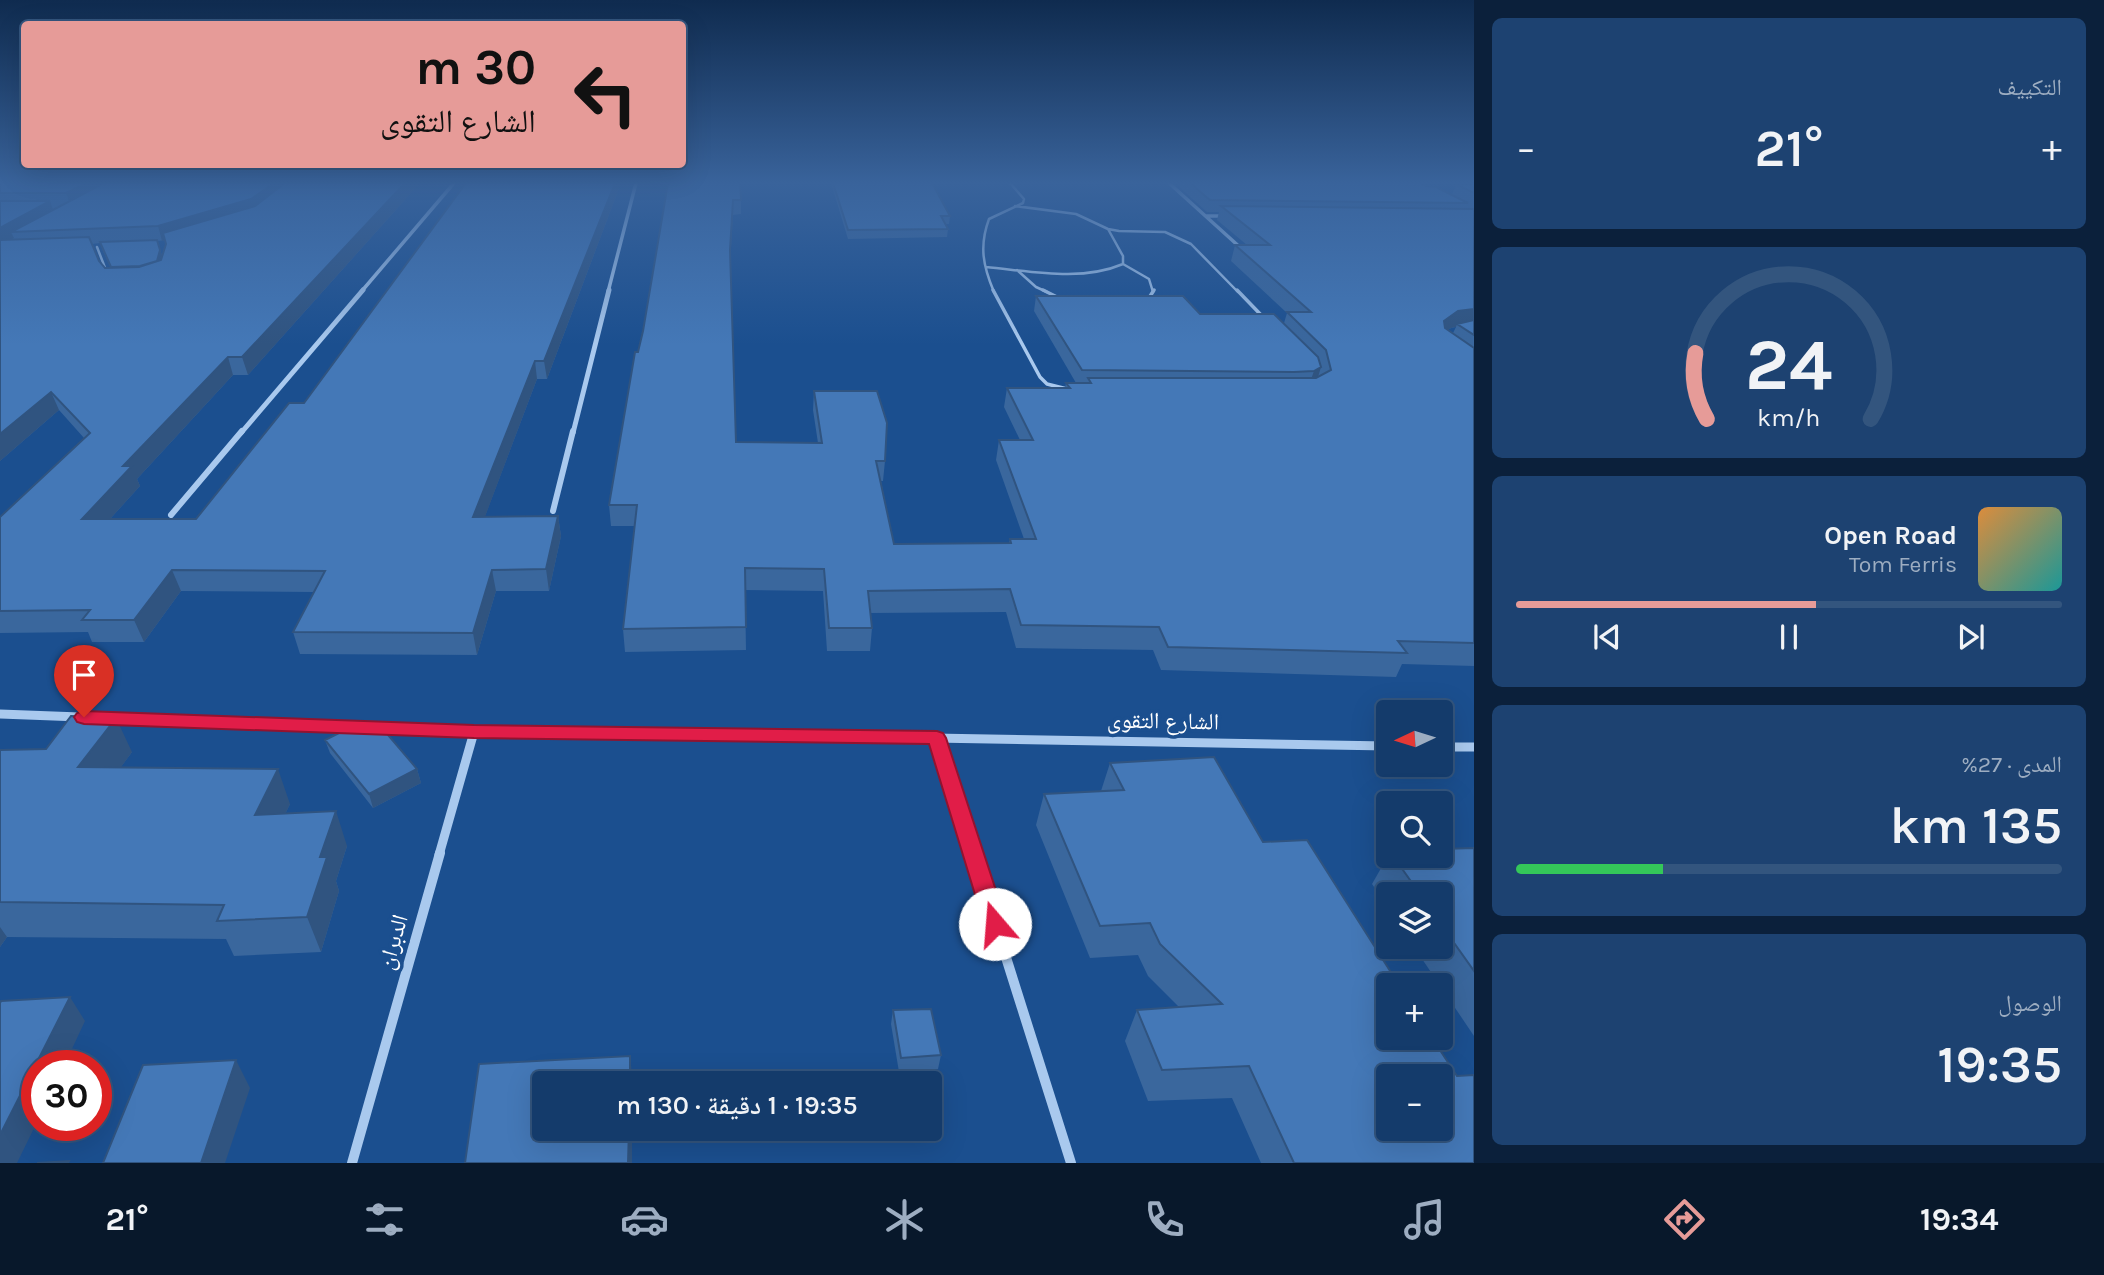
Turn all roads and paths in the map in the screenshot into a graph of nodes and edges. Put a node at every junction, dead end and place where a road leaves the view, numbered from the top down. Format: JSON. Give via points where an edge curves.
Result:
{"nodes":[{"id":1,"x":408,"y":237,"type":"edge"},
{"id":2,"x":622,"y":237,"type":"edge"},
{"id":3,"x":983,"y":237,"type":"edge"},
{"id":4,"x":1113,"y":237,"type":"edge"},
{"id":5,"x":1182,"y":237,"type":"edge"},
{"id":6,"x":1230,"y":237,"type":"edge"},
{"id":7,"x":109,"y":246,"type":"edge"},
{"id":8,"x":85,"y":247,"type":"edge"},
{"id":9,"x":97,"y":247,"type":"junction"},
{"id":10,"x":1248,"y":254,"type":"edge"},
{"id":11,"x":1123,"y":264,"type":"junction"},
{"id":12,"x":986,"y":267,"type":"junction"},
{"id":13,"x":1017,"y":270,"type":"junction"},
{"id":14,"x":113,"y":280,"type":"edge"},
{"id":15,"x":1062,"y":298,"type":"edge"},
{"id":16,"x":1137,"y":303,"type":"edge"},
{"id":17,"x":1268,"y":322,"type":"edge"},
{"id":18,"x":1072,"y":390,"type":"edge"},
{"id":19,"x":553,"y":512,"type":"dead end"},
{"id":20,"x":171,"y":515,"type":"dead end"},
{"id":21,"x":0,"y":714,"type":"edge"},
{"id":22,"x":84,"y":717,"type":"edge"},
{"id":23,"x":98,"y":718,"type":"edge"},
{"id":24,"x":474,"y":732,"type":"junction"},
{"id":25,"x":937,"y":738,"type":"junction"},
{"id":26,"x":1376,"y":746,"type":"edge"},
{"id":27,"x":1453,"y":747,"type":"edge"},
{"id":28,"x":1474,"y":747,"type":"edge"},
{"id":29,"x":352,"y":1163,"type":"edge"},
{"id":30,"x":1071,"y":1163,"type":"edge"}],
"edges":[{"from":1,"to":20,"type":"street"},
{"from":2,"to":19,"type":"street"},
{"from":3,"to":12,"type":"lane"},
{"from":4,"to":11,"type":"lane"},
{"from":5,"to":17,"type":"lane"},
{"from":6,"to":10,"type":"street"},
{"from":7,"to":9,"type":"lane"},
{"from":8,"to":9,"type":"lane"},
{"from":9,"to":14,"type":"lane"},
{"from":11,"to":13,"type":"lane","via":[[1103,272]]},
{"from":11,"to":16,"type":"lane","via":[[1149,279],[1154,291],[1147,301]]},
{"from":12,"to":13,"type":"lane"},
{"from":12,"to":18,"type":"lane","via":[[1040,377],[1047,384]]},
{"from":13,"to":15,"type":"lane","via":[[1036,287]]},
{"from":21,"to":22,"type":"street"},
{"from":23,"to":24,"type":"street","name":"الشارع التقوى"},
{"from":24,"to":25,"type":"street","name":"الشارع التقوى"},
{"from":24,"to":29,"type":"street","name":"الدبران"},
{"from":25,"to":26,"type":"street","name":"الشارع التقوى"},
{"from":25,"to":30,"type":"street"},
{"from":27,"to":28,"type":"street"}]}
